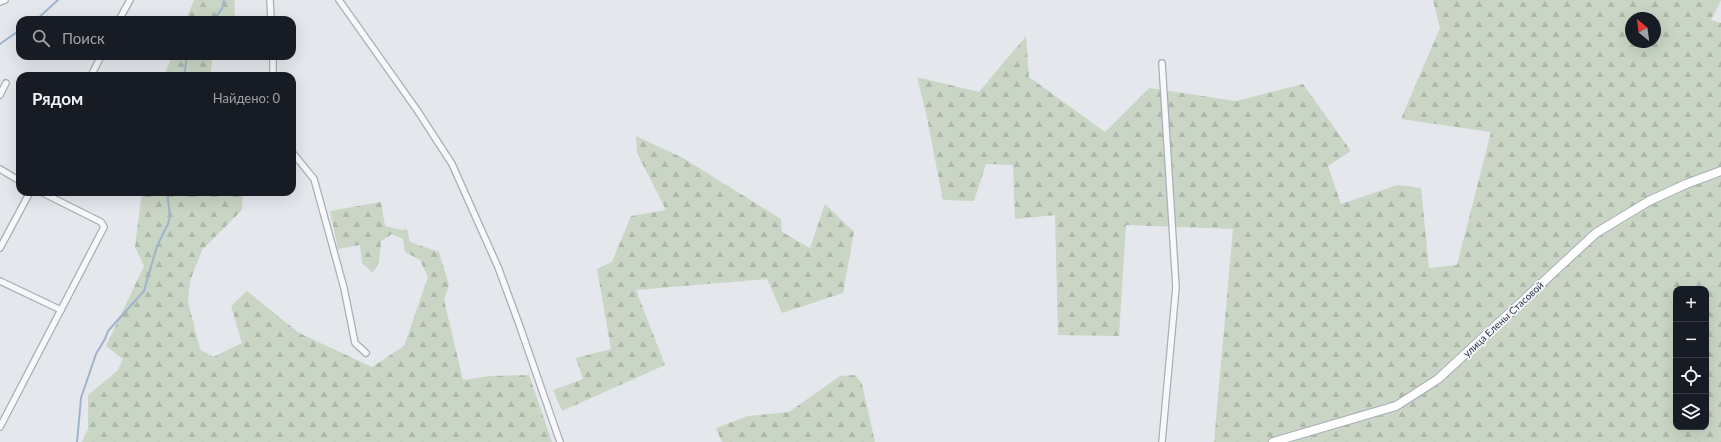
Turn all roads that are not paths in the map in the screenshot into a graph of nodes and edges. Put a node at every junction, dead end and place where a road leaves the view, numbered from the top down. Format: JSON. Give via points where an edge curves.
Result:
{"nodes":[{"id":1,"x":5,"y":0,"type":"edge"},
{"id":2,"x":130,"y":0,"type":"edge"},
{"id":3,"x":270,"y":0,"type":"edge"},
{"id":4,"x":339,"y":0,"type":"edge"},
{"id":5,"x":0,"y":2,"type":"edge"},
{"id":6,"x":121,"y":16,"type":"edge"},
{"id":7,"x":271,"y":16,"type":"edge"},
{"id":8,"x":99,"y":60,"type":"edge"},
{"id":9,"x":273,"y":60,"type":"edge"},
{"id":10,"x":1162,"y":63,"type":"dead end"},
{"id":11,"x":93,"y":72,"type":"edge"},
{"id":12,"x":273,"y":72,"type":"edge"},
{"id":13,"x":6,"y":83,"type":"dead end"},
{"id":14,"x":0,"y":94,"type":"edge"},
{"id":15,"x":296,"y":157,"type":"edge"},
{"id":16,"x":0,"y":170,"type":"edge"},
{"id":17,"x":1721,"y":171,"type":"edge"},
{"id":18,"x":16,"y":179,"type":"edge"},
{"id":19,"x":28,"y":196,"type":"edge"},
{"id":20,"x":49,"y":196,"type":"edge"},
{"id":21,"x":0,"y":248,"type":"edge"},
{"id":22,"x":0,"y":281,"type":"edge"},
{"id":23,"x":62,"y":310,"type":"junction"},
{"id":24,"x":366,"y":353,"type":"dead end"},
{"id":25,"x":0,"y":428,"type":"edge"},
{"id":26,"x":560,"y":442,"type":"edge"},
{"id":27,"x":1162,"y":442,"type":"edge"},
{"id":28,"x":1273,"y":442,"type":"edge"}],
"edges":[{"from":1,"to":5,"type":"street"},
{"from":2,"to":6,"type":"street"},
{"from":3,"to":7,"type":"street"},
{"from":4,"to":26,"type":"street","via":[[452,164],[498,267]]},
{"from":8,"to":11,"type":"street"},
{"from":9,"to":12,"type":"street"},
{"from":10,"to":27,"type":"street","via":[[1176,287]]},
{"from":13,"to":14,"type":"street"},
{"from":15,"to":24,"type":"street","via":[[314,179],[344,288],[355,343]]},
{"from":16,"to":18,"type":"street"},
{"from":17,"to":28,"type":"main road","name":"улица Елены Стасовой","via":[[1650,201],[1596,233],[1438,379],[1396,406]]},
{"from":19,"to":21,"type":"street"},
{"from":20,"to":23,"type":"street","via":[[101,222],[104,227]]},
{"from":22,"to":23,"type":"street"},
{"from":23,"to":25,"type":"street"}]}
